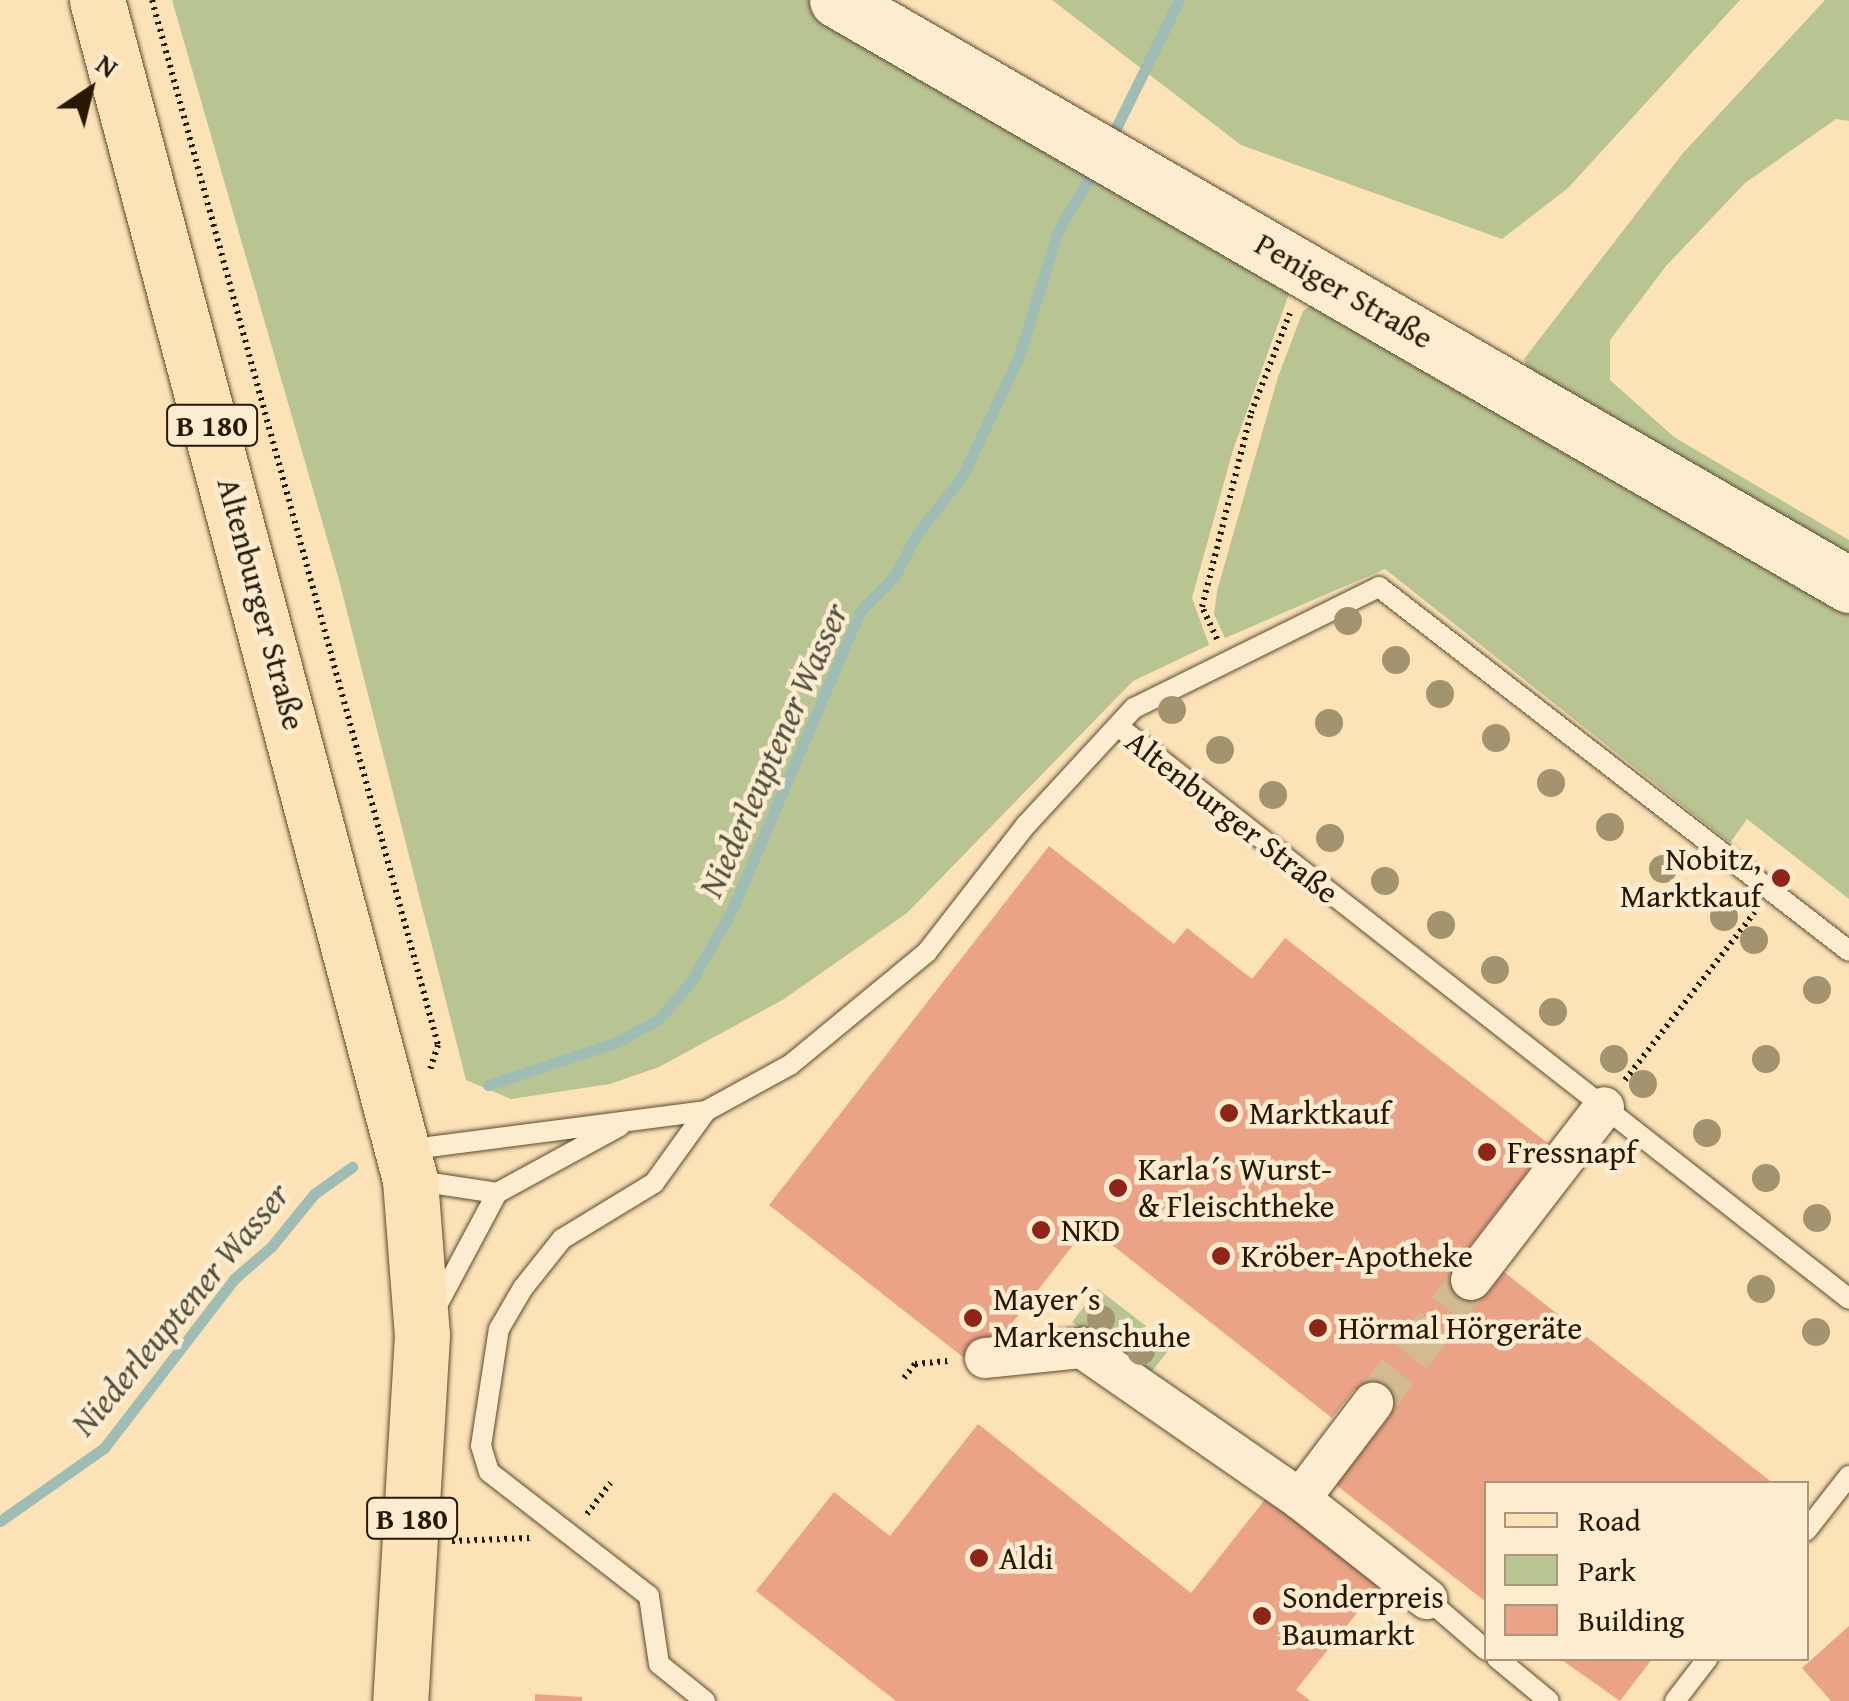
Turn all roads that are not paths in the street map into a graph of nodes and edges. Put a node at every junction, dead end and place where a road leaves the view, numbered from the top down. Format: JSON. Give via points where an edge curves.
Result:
{"nodes":[{"id":1,"x":97,"y":0,"type":"edge"},
{"id":2,"x":837,"y":0,"type":"edge"},
{"id":3,"x":1849,"y":585,"type":"edge"},
{"id":4,"x":1119,"y":727,"type":"junction"},
{"id":5,"x":1849,"y":951,"type":"edge"},
{"id":6,"x":1604,"y":1107,"type":"junction"},
{"id":7,"x":706,"y":1111,"type":"junction"},
{"id":8,"x":635,"y":1118,"type":"junction"},
{"id":9,"x":407,"y":1165,"type":"junction"},
{"id":10,"x":498,"y":1193,"type":"junction"},
{"id":11,"x":1472,"y":1280,"type":"tunnel mouth"},
{"id":12,"x":1849,"y":1299,"type":"edge"},
{"id":13,"x":422,"y":1335,"type":"junction"},
{"id":14,"x":976,"y":1359,"type":"road end"},
{"id":15,"x":1373,"y":1403,"type":"tunnel mouth"},
{"id":16,"x":1849,"y":1476,"type":"edge"},
{"id":17,"x":1300,"y":1499,"type":"junction"},
{"id":18,"x":1809,"y":1527,"type":"edge"},
{"id":19,"x":1427,"y":1598,"type":"joint"},
{"id":20,"x":1484,"y":1648,"type":"edge"},
{"id":21,"x":1501,"y":1661,"type":"edge"},
{"id":22,"x":1706,"y":1661,"type":"edge"},
{"id":23,"x":400,"y":1701,"type":"edge"},
{"id":24,"x":706,"y":1701,"type":"edge"},
{"id":25,"x":1549,"y":1701,"type":"edge"},
{"id":26,"x":1675,"y":1701,"type":"edge"}],
"edges":[{"from":1,"to":9,"type":"main road","name":"Altenburger Straße","number":"B 180"},
{"from":2,"to":3,"type":"street","name":"Peniger Straße"},
{"from":4,"to":5,"type":"lane","via":[[1134,708],[1379,587]]},
{"from":4,"to":6,"type":"lane","name":"Altenburger Straße"},
{"from":4,"to":7,"type":"lane","name":"Altenburger Straße","via":[[1026,825],[927,952],[790,1065]]},
{"from":6,"to":11,"type":"street"},
{"from":6,"to":12,"type":"lane","name":"Altenburger Straße"},
{"from":7,"to":8,"type":"lane","name":"Altenburger Straße"},
{"from":7,"to":24,"type":"lane","via":[[654,1182],[562,1239],[523,1288],[499,1328],[481,1446],[489,1472],[649,1596],[659,1664]]},
{"from":8,"to":9,"type":"lane","name":"Altenburger Straße"},
{"from":8,"to":10,"type":"lane","name":"Altenburger Straße"},
{"from":9,"to":10,"type":"lane"},
{"from":9,"to":13,"type":"main road","name":"Altenburger Straße","number":"B 180"},
{"from":10,"to":13,"type":"lane","name":"Altenburger Straße"},
{"from":13,"to":23,"type":"main road","name":"Altenburger Straße","number":"B 180"},
{"from":14,"to":17,"type":"street","via":[[1082,1348]]},
{"from":15,"to":17,"type":"street"},
{"from":16,"to":18,"type":"lane"},
{"from":17,"to":19,"type":"street"},
{"from":19,"to":20,"type":"lane"},
{"from":21,"to":25,"type":"lane"},
{"from":22,"to":26,"type":"lane"}]}
